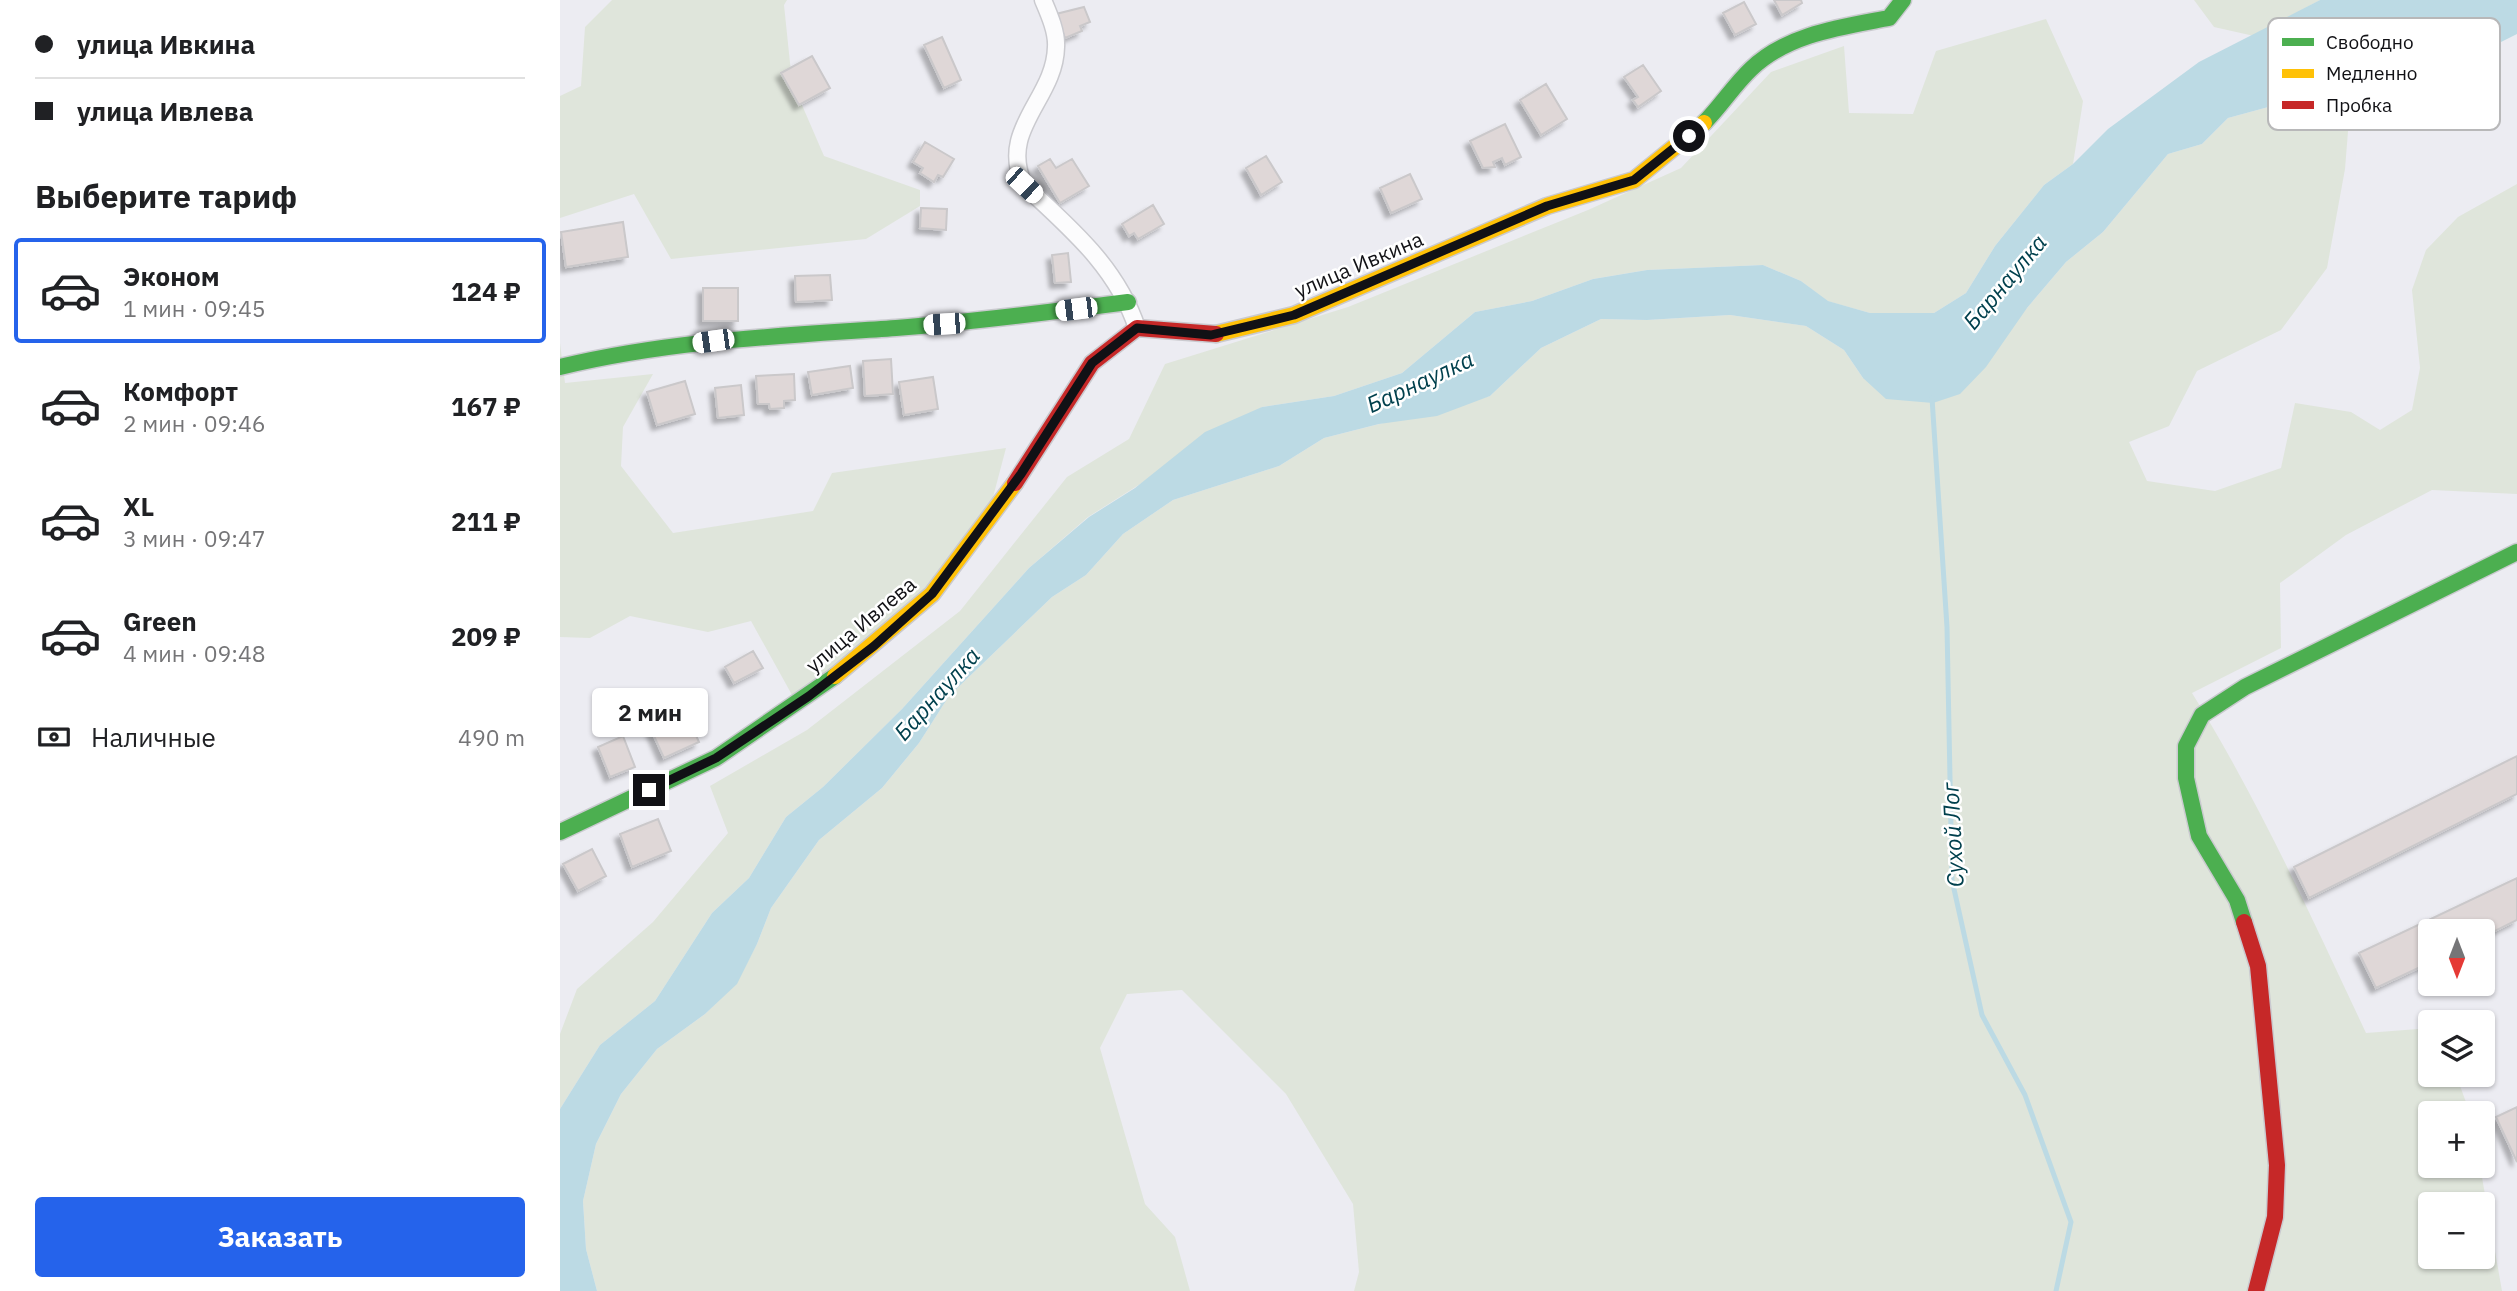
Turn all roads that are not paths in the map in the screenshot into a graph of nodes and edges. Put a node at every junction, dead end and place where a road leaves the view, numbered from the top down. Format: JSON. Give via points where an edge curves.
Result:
{"nodes":[{"id":1,"x":1043,"y":0,"type":"edge"},
{"id":2,"x":1903,"y":0,"type":"edge"},
{"id":3,"x":1128,"y":302,"type":"junction"},
{"id":4,"x":1137,"y":328,"type":"junction"},
{"id":5,"x":560,"y":366,"type":"edge"},
{"id":6,"x":2517,"y":552,"type":"edge"},
{"id":7,"x":560,"y":832,"type":"edge"},
{"id":8,"x":2256,"y":1291,"type":"edge"}],
"edges":[{"from":1,"to":3,"type":"street","via":[[1057,45],[1055,59],[1021,133],[1015,155],[1018,172],[1024,185],[1094,251]]},
{"from":2,"to":4,"type":"street","name":"улица Ивкина","via":[[1889,18],[1829,29],[1792,43],[1753,67],[1706,121],[1634,180],[1547,206],[1294,315],[1211,335]]},
{"from":3,"to":4,"type":"street"},
{"from":3,"to":5,"type":"street","via":[[944,324],[739,337]]},
{"from":4,"to":7,"type":"street","name":"улица Ивлева","via":[[1092,363],[1021,474],[932,594],[874,646],[716,758]]},
{"from":6,"to":8,"type":"street","via":[[2245,687],[2202,715],[2186,746],[2186,778],[2199,836],[2237,900],[2258,966],[2277,1165],[2275,1217]]}]}
